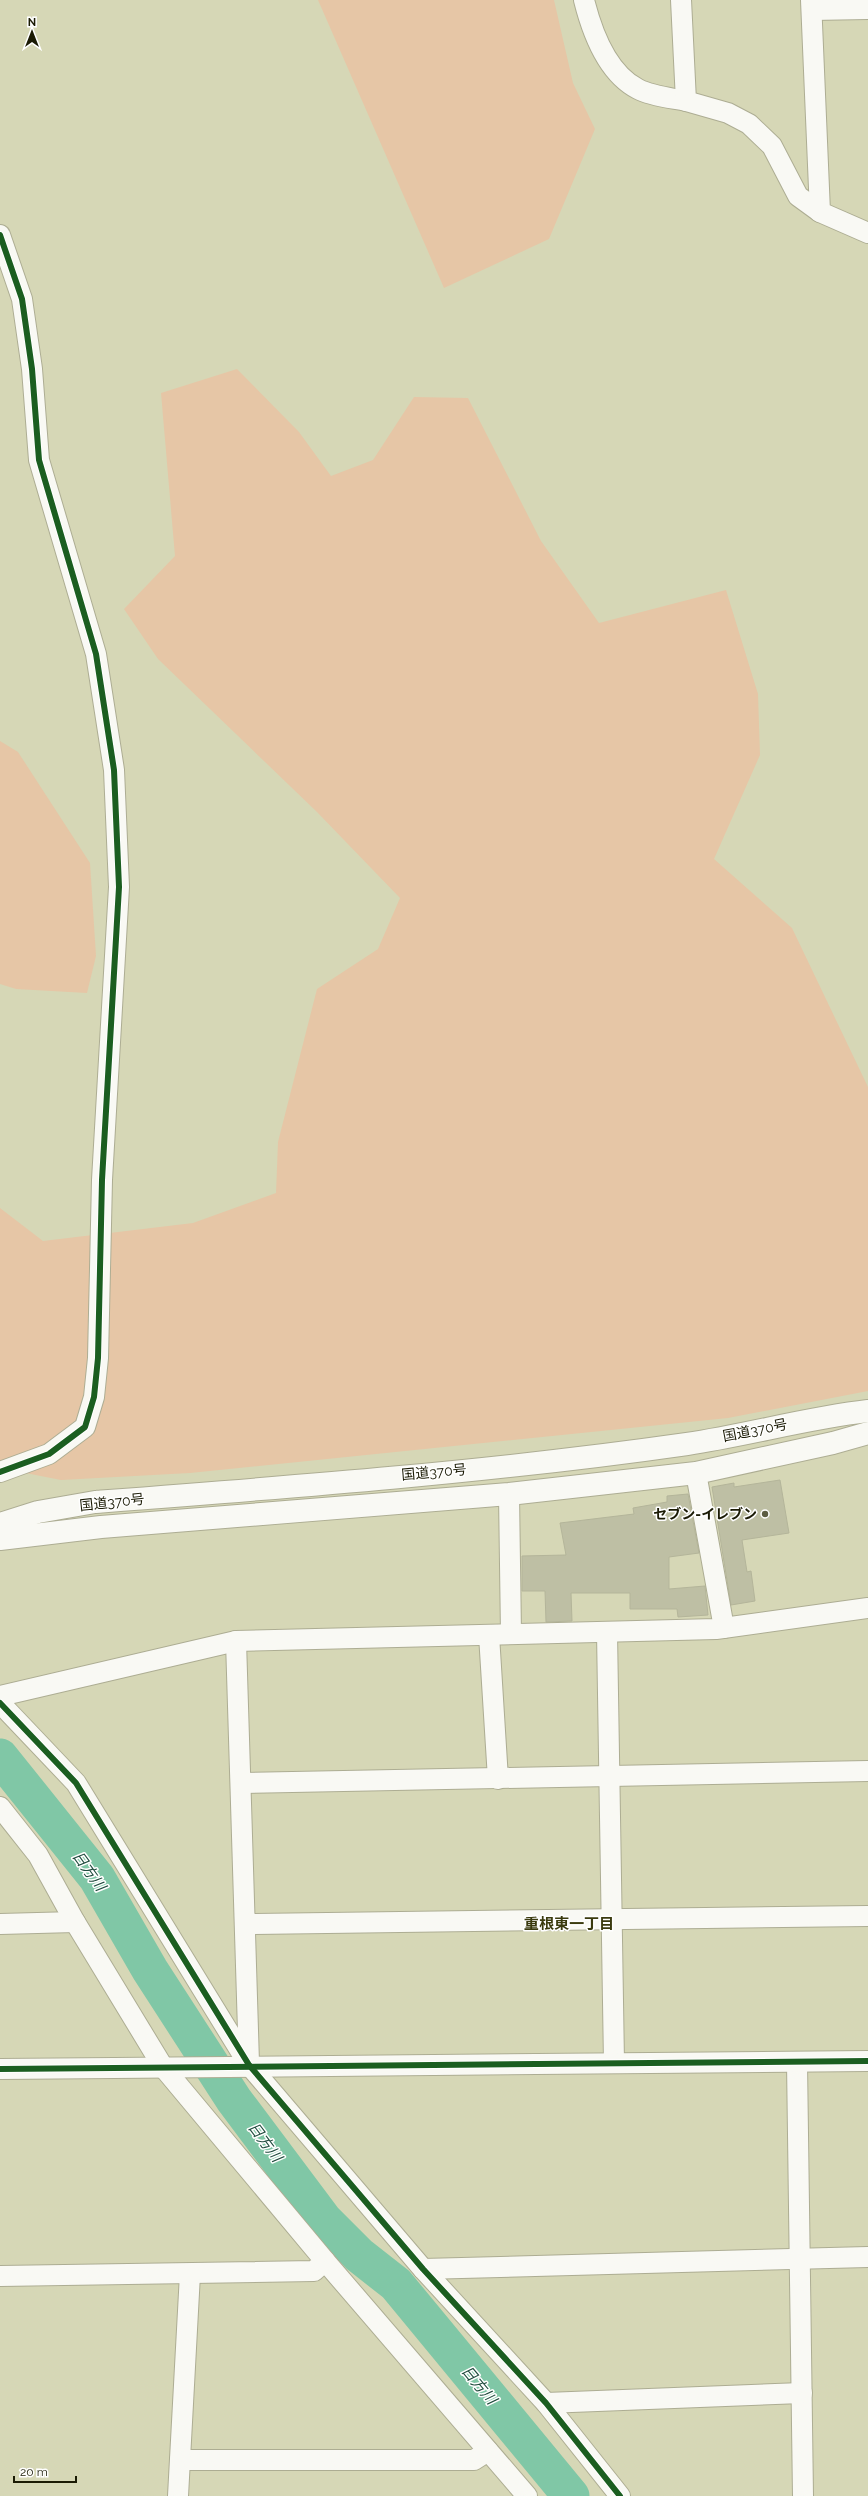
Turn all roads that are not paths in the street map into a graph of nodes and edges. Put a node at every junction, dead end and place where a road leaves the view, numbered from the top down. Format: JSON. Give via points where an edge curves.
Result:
{"nodes":[{"id":1,"x":584,"y":0,"type":"edge"},
{"id":2,"x":681,"y":0,"type":"edge"},
{"id":3,"x":812,"y":5,"type":"edge"},
{"id":4,"x":868,"y":9,"type":"edge"},
{"id":5,"x":686,"y":101,"type":"junction"},
{"id":6,"x":820,"y":212,"type":"junction"},
{"id":7,"x":868,"y":233,"type":"edge"},
{"id":8,"x":0,"y":235,"type":"edge"},
{"id":9,"x":868,"y":1411,"type":"edge"},
{"id":10,"x":868,"y":1434,"type":"edge"},
{"id":11,"x":0,"y":1472,"type":"edge"},
{"id":12,"x":696,"y":1473,"type":"junction"},
{"id":13,"x":509,"y":1494,"type":"junction"},
{"id":14,"x":0,"y":1524,"type":"edge"},
{"id":15,"x":0,"y":1539,"type":"edge"},
{"id":16,"x":868,"y":1608,"type":"edge"},
{"id":17,"x":724,"y":1628,"type":"junction"},
{"id":18,"x":607,"y":1632,"type":"junction"},
{"id":19,"x":511,"y":1634,"type":"junction"},
{"id":20,"x":489,"y":1635,"type":"junction"},
{"id":21,"x":236,"y":1641,"type":"junction"},
{"id":22,"x":0,"y":1696,"type":"edge"},
{"id":23,"x":0,"y":1703,"type":"edge"},
{"id":24,"x":868,"y":1771,"type":"edge"},
{"id":25,"x":609,"y":1777,"type":"junction"},
{"id":26,"x":498,"y":1779,"type":"junction"},
{"id":27,"x":241,"y":1784,"type":"junction"},
{"id":28,"x":0,"y":1807,"type":"edge"},
{"id":29,"x":868,"y":1916,"type":"edge"},
{"id":30,"x":612,"y":1920,"type":"junction"},
{"id":31,"x":75,"y":1922,"type":"junction"},
{"id":32,"x":0,"y":1924,"type":"edge"},
{"id":33,"x":245,"y":1924,"type":"junction"},
{"id":34,"x":868,"y":2061,"type":"edge"},
{"id":35,"x":797,"y":2062,"type":"junction"},
{"id":36,"x":614,"y":2063,"type":"junction"},
{"id":37,"x":249,"y":2065,"type":"junction"},
{"id":38,"x":170,"y":2067,"type":"junction"},
{"id":39,"x":0,"y":2069,"type":"edge"},
{"id":40,"x":868,"y":2257,"type":"edge"},
{"id":41,"x":800,"y":2259,"type":"junction"},
{"id":42,"x":325,"y":2261,"type":"junction"},
{"id":43,"x":423,"y":2269,"type":"junction"},
{"id":44,"x":190,"y":2274,"type":"junction"},
{"id":45,"x":0,"y":2276,"type":"edge"},
{"id":46,"x":802,"y":2393,"type":"junction"},
{"id":47,"x":546,"y":2403,"type":"junction"},
{"id":48,"x":488,"y":2451,"type":"junction"},
{"id":49,"x":180,"y":2460,"type":"junction"},
{"id":50,"x":178,"y":2496,"type":"edge"},
{"id":51,"x":527,"y":2496,"type":"edge"},
{"id":52,"x":620,"y":2496,"type":"edge"},
{"id":53,"x":803,"y":2496,"type":"edge"}],
"edges":[{"from":1,"to":5,"type":"street","via":[[589,20],[615,72],[639,90]]},
{"from":2,"to":5,"type":"street"},
{"from":3,"to":4,"type":"street"},
{"from":3,"to":6,"type":"street"},
{"from":5,"to":6,"type":"street","via":[[728,113],[749,124],[772,146],[798,196]]},
{"from":6,"to":7,"type":"street"},
{"from":8,"to":11,"type":"street","via":[[22,299],[32,369],[39,460],[96,654],[114,770],[119,886],[102,1180],[98,1358],[94,1397],[85,1427],[49,1454]]},
{"from":9,"to":14,"type":"highway","name":"国道370号","via":[[689,1443],[508,1466],[95,1502],[38,1512]]},
{"from":10,"to":12,"type":"highway","name":"国道370号"},
{"from":12,"to":13,"type":"highway","name":"国道370号"},
{"from":12,"to":17,"type":"street"},
{"from":13,"to":15,"type":"highway","name":"国道370号","via":[[101,1527]]},
{"from":13,"to":19,"type":"street"},
{"from":16,"to":17,"type":"street"},
{"from":17,"to":18,"type":"street"},
{"from":18,"to":19,"type":"street"},
{"from":18,"to":25,"type":"street"},
{"from":19,"to":20,"type":"street"},
{"from":20,"to":21,"type":"street"},
{"from":20,"to":26,"type":"street"},
{"from":21,"to":22,"type":"street"},
{"from":21,"to":27,"type":"street"},
{"from":23,"to":37,"type":"street","via":[[76,1784]]},
{"from":24,"to":25,"type":"street"},
{"from":25,"to":26,"type":"street"},
{"from":25,"to":30,"type":"street"},
{"from":26,"to":27,"type":"street"},
{"from":27,"to":33,"type":"street"},
{"from":28,"to":31,"type":"street","via":[[38,1855]]},
{"from":29,"to":30,"type":"street"},
{"from":30,"to":33,"type":"street"},
{"from":30,"to":36,"type":"street"},
{"from":31,"to":32,"type":"street"},
{"from":31,"to":38,"type":"street"},
{"from":33,"to":37,"type":"street"},
{"from":34,"to":35,"type":"street"},
{"from":35,"to":36,"type":"street"},
{"from":35,"to":41,"type":"street"},
{"from":36,"to":37,"type":"street"},
{"from":37,"to":38,"type":"street"},
{"from":37,"to":43,"type":"street"},
{"from":38,"to":39,"type":"street"},
{"from":38,"to":42,"type":"street"},
{"from":40,"to":41,"type":"street"},
{"from":41,"to":43,"type":"street"},
{"from":41,"to":46,"type":"street"},
{"from":42,"to":44,"type":"street","via":[[314,2271]]},
{"from":42,"to":48,"type":"street"},
{"from":43,"to":47,"type":"street"},
{"from":44,"to":45,"type":"street"},
{"from":44,"to":49,"type":"street"},
{"from":46,"to":47,"type":"street"},
{"from":46,"to":53,"type":"street"},
{"from":47,"to":52,"type":"street"},
{"from":48,"to":49,"type":"street","via":[[474,2460]]},
{"from":48,"to":51,"type":"street"},
{"from":49,"to":50,"type":"street"}]}
